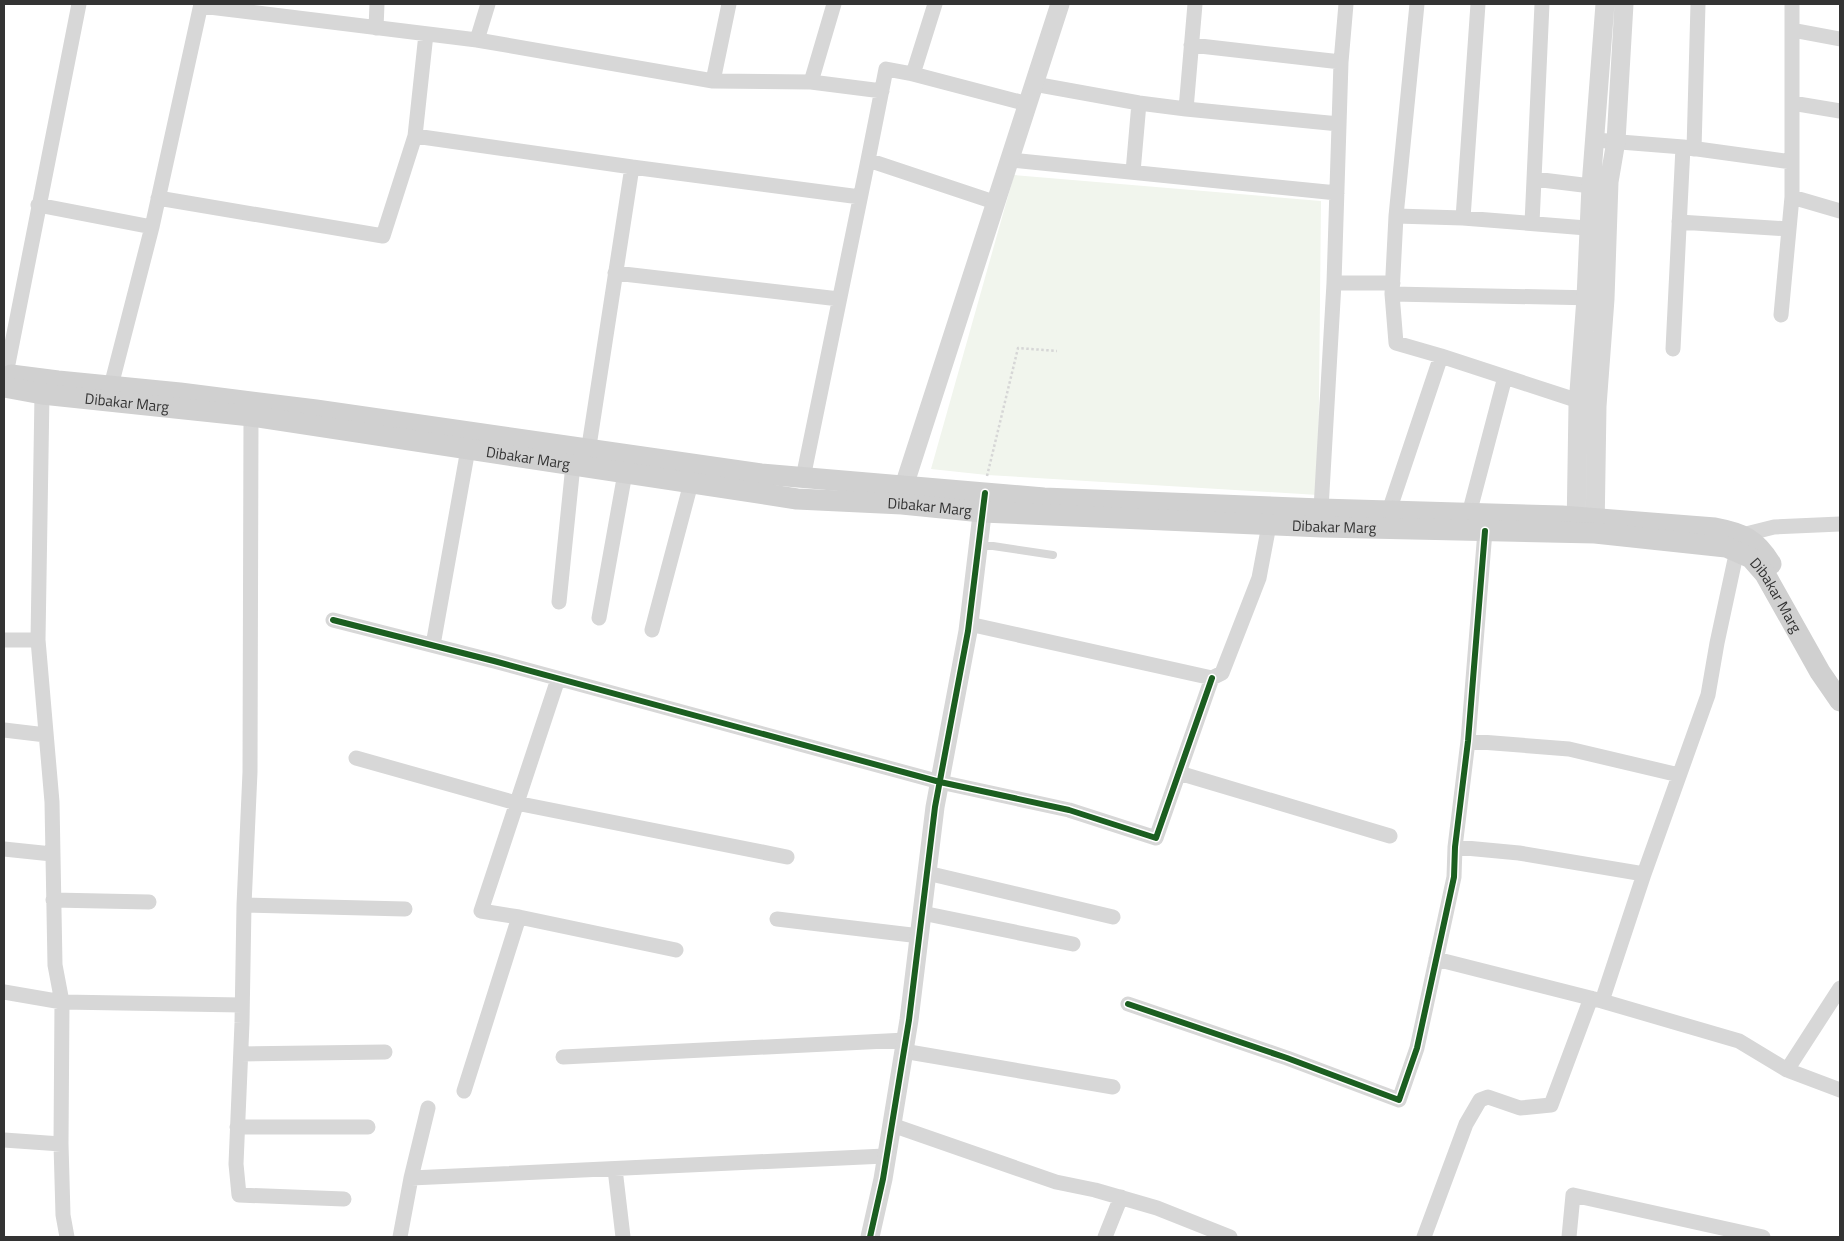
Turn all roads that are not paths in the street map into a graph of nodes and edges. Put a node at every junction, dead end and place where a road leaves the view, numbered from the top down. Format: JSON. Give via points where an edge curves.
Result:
{"nodes":[{"id":1,"x":79,"y":4,"type":"edge"},
{"id":2,"x":302,"y":4,"type":"edge"},
{"id":3,"x":377,"y":4,"type":"edge"},
{"id":4,"x":488,"y":4,"type":"edge"},
{"id":5,"x":729,"y":4,"type":"edge"},
{"id":6,"x":834,"y":4,"type":"edge"},
{"id":7,"x":935,"y":4,"type":"edge"},
{"id":8,"x":1060,"y":4,"type":"edge"},
{"id":9,"x":1194,"y":4,"type":"edge"},
{"id":10,"x":1346,"y":4,"type":"edge"},
{"id":11,"x":1417,"y":4,"type":"edge"},
{"id":12,"x":1478,"y":4,"type":"edge"},
{"id":13,"x":1542,"y":4,"type":"edge"},
{"id":14,"x":1605,"y":4,"type":"edge"},
{"id":15,"x":1624,"y":4,"type":"edge"},
{"id":16,"x":1698,"y":4,"type":"edge"},
{"id":17,"x":1792,"y":4,"type":"edge"},
{"id":18,"x":201,"y":5,"type":"edge"},
{"id":19,"x":292,"y":17,"type":"junction"},
{"id":20,"x":376,"y":28,"type":"junction"},
{"id":21,"x":1792,"y":30,"type":"junction"},
{"id":22,"x":426,"y":34,"type":"junction"},
{"id":23,"x":1840,"y":39,"type":"edge"},
{"id":24,"x":477,"y":40,"type":"junction"},
{"id":25,"x":1191,"y":45,"type":"junction"},
{"id":26,"x":1341,"y":62,"type":"junction"},
{"id":27,"x":913,"y":74,"type":"junction"},
{"id":28,"x":713,"y":81,"type":"junction"},
{"id":29,"x":812,"y":82,"type":"junction"},
{"id":30,"x":1034,"y":84,"type":"junction"},
{"id":31,"x":882,"y":91,"type":"junction"},
{"id":32,"x":1140,"y":103,"type":"junction"},
{"id":33,"x":1792,"y":103,"type":"junction"},
{"id":34,"x":1028,"y":104,"type":"junction"},
{"id":35,"x":1186,"y":109,"type":"junction"},
{"id":36,"x":1840,"y":111,"type":"edge"},
{"id":37,"x":1339,"y":124,"type":"junction"},
{"id":38,"x":415,"y":136,"type":"junction"},
{"id":39,"x":1595,"y":140,"type":"junction"},
{"id":40,"x":1616,"y":142,"type":"junction"},
{"id":41,"x":1689,"y":148,"type":"junction"},
{"id":42,"x":868,"y":160,"type":"junction"},
{"id":43,"x":1011,"y":160,"type":"junction"},
{"id":44,"x":1792,"y":162,"type":"junction"},
{"id":45,"x":632,"y":167,"type":"junction"},
{"id":46,"x":1132,"y":172,"type":"junction"},
{"id":47,"x":1534,"y":179,"type":"junction"},
{"id":48,"x":1591,"y":186,"type":"junction"},
{"id":49,"x":1337,"y":193,"type":"junction"},
{"id":50,"x":860,"y":197,"type":"junction"},
{"id":51,"x":1792,"y":197,"type":"junction"},
{"id":52,"x":158,"y":198,"type":"junction"},
{"id":53,"x":997,"y":203,"type":"junction"},
{"id":54,"x":38,"y":205,"type":"junction"},
{"id":55,"x":1840,"y":211,"type":"edge"},
{"id":56,"x":1396,"y":216,"type":"junction"},
{"id":57,"x":1463,"y":218,"type":"junction"},
{"id":58,"x":1679,"y":222,"type":"junction"},
{"id":59,"x":1532,"y":223,"type":"junction"},
{"id":60,"x":152,"y":227,"type":"junction"},
{"id":61,"x":1789,"y":228,"type":"junction"},
{"id":62,"x":1598,"y":229,"type":"junction"},
{"id":63,"x":616,"y":273,"type":"junction"},
{"id":64,"x":1334,"y":283,"type":"junction"},
{"id":65,"x":1392,"y":288,"type":"junction"},
{"id":66,"x":1586,"y":298,"type":"junction"},
{"id":67,"x":839,"y":299,"type":"junction"},
{"id":68,"x":1605,"y":299,"type":"junction"},
{"id":69,"x":1781,"y":315,"type":"dead end"},
{"id":70,"x":1583,"y":346,"type":"junction"},
{"id":71,"x":1602,"y":346,"type":"junction"},
{"id":72,"x":1673,"y":349,"type":"dead end"},
{"id":73,"x":1442,"y":356,"type":"junction"},
{"id":74,"x":1505,"y":377,"type":"junction"},
{"id":75,"x":17,"y":383,"type":"edge"},
{"id":76,"x":111,"y":386,"type":"junction"},
{"id":77,"x":1579,"y":401,"type":"junction"},
{"id":78,"x":1597,"y":406,"type":"junction"},
{"id":79,"x":251,"y":416,"type":"junction"},
{"id":80,"x":468,"y":448,"type":"junction"},
{"id":81,"x":582,"y":461,"type":"junction"},
{"id":82,"x":625,"y":473,"type":"junction"},
{"id":83,"x":803,"y":478,"type":"junction"},
{"id":84,"x":691,"y":483,"type":"junction"},
{"id":85,"x":904,"y":486,"type":"junction"},
{"id":86,"x":983,"y":503,"type":"junction"},
{"id":87,"x":1321,"y":509,"type":"junction"},
{"id":88,"x":1389,"y":511,"type":"junction"},
{"id":89,"x":1469,"y":514,"type":"junction"},
{"id":90,"x":1840,"y":524,"type":"edge"},
{"id":91,"x":1270,"y":525,"type":"junction"},
{"id":92,"x":1586,"y":525,"type":"junction"},
{"id":93,"x":1485,"y":531,"type":"junction"},
{"id":94,"x":1740,"y":542,"type":"junction"},
{"id":95,"x":978,"y":546,"type":"junction"},
{"id":96,"x":1054,"y":555,"type":"dead end"},
{"id":97,"x":558,"y":602,"type":"dead end"},
{"id":98,"x":599,"y":618,"type":"dead end"},
{"id":99,"x":333,"y":620,"type":"dead end"},
{"id":100,"x":969,"y":624,"type":"junction"},
{"id":101,"x":652,"y":630,"type":"dead end"},
{"id":102,"x":4,"y":640,"type":"edge"},
{"id":103,"x":38,"y":640,"type":"junction"},
{"id":104,"x":433,"y":645,"type":"junction"},
{"id":105,"x":1212,"y":678,"type":"junction"},
{"id":106,"x":558,"y":679,"type":"junction"},
{"id":107,"x":1840,"y":679,"type":"edge"},
{"id":108,"x":1840,"y":701,"type":"edge"},
{"id":109,"x":4,"y":730,"type":"edge"},
{"id":110,"x":46,"y":735,"type":"junction"},
{"id":111,"x":1468,"y":740,"type":"junction"},
{"id":112,"x":356,"y":758,"type":"dead end"},
{"id":113,"x":1179,"y":773,"type":"junction"},
{"id":114,"x":1679,"y":775,"type":"junction"},
{"id":115,"x":940,"y":782,"type":"junction"},
{"id":116,"x":516,"y":803,"type":"junction"},
{"id":117,"x":1390,"y":836,"type":"dead end"},
{"id":118,"x":1455,"y":847,"type":"junction"},
{"id":119,"x":4,"y":849,"type":"edge"},
{"id":120,"x":52,"y":854,"type":"junction"},
{"id":121,"x":787,"y":857,"type":"dead end"},
{"id":122,"x":927,"y":873,"type":"junction"},
{"id":123,"x":1644,"y":874,"type":"junction"},
{"id":124,"x":53,"y":900,"type":"junction"},
{"id":125,"x":149,"y":902,"type":"dead end"},
{"id":126,"x":244,"y":905,"type":"junction"},
{"id":127,"x":405,"y":909,"type":"dead end"},
{"id":128,"x":922,"y":913,"type":"junction"},
{"id":129,"x":519,"y":917,"type":"junction"},
{"id":130,"x":1113,"y":917,"type":"dead end"},
{"id":131,"x":777,"y":920,"type":"dead end"},
{"id":132,"x":920,"y":936,"type":"junction"},
{"id":133,"x":1074,"y":944,"type":"dead end"},
{"id":134,"x":676,"y":950,"type":"dead end"},
{"id":135,"x":1436,"y":959,"type":"junction"},
{"id":136,"x":1840,"y":988,"type":"edge"},
{"id":137,"x":4,"y":992,"type":"edge"},
{"id":138,"x":1597,"y":999,"type":"junction"},
{"id":139,"x":62,"y":1002,"type":"junction"},
{"id":140,"x":1128,"y":1004,"type":"dead end"},
{"id":141,"x":242,"y":1005,"type":"junction"},
{"id":142,"x":1834,"y":1010,"type":"edge"},
{"id":143,"x":905,"y":1046,"type":"junction"},
{"id":144,"x":385,"y":1052,"type":"dead end"},
{"id":145,"x":241,"y":1054,"type":"junction"},
{"id":146,"x":563,"y":1057,"type":"dead end"},
{"id":147,"x":1787,"y":1070,"type":"junction"},
{"id":148,"x":1114,"y":1087,"type":"dead end"},
{"id":149,"x":464,"y":1090,"type":"dead end"},
{"id":150,"x":1840,"y":1090,"type":"edge"},
{"id":151,"x":428,"y":1108,"type":"dead end"},
{"id":152,"x":892,"y":1125,"type":"junction"},
{"id":153,"x":238,"y":1127,"type":"junction"},
{"id":154,"x":368,"y":1127,"type":"dead end"},
{"id":155,"x":4,"y":1140,"type":"edge"},
{"id":156,"x":61,"y":1144,"type":"junction"},
{"id":157,"x":885,"y":1156,"type":"junction"},
{"id":158,"x":615,"y":1168,"type":"junction"},
{"id":159,"x":411,"y":1178,"type":"junction"},
{"id":160,"x":1121,"y":1197,"type":"junction"},
{"id":161,"x":344,"y":1199,"type":"dead end"},
{"id":162,"x":67,"y":1237,"type":"edge"},
{"id":163,"x":400,"y":1237,"type":"edge"},
{"id":164,"x":623,"y":1237,"type":"edge"},
{"id":165,"x":870,"y":1237,"type":"edge"},
{"id":166,"x":1105,"y":1237,"type":"edge"},
{"id":167,"x":1230,"y":1237,"type":"edge"},
{"id":168,"x":1424,"y":1237,"type":"edge"},
{"id":169,"x":1570,"y":1237,"type":"edge"},
{"id":170,"x":1763,"y":1237,"type":"edge"}],
"edges":[{"from":1,"to":54,"type":"street"},
{"from":2,"to":19,"type":"street"},
{"from":3,"to":20,"type":"street"},
{"from":4,"to":24,"type":"street"},
{"from":5,"to":28,"type":"street"},
{"from":6,"to":29,"type":"street"},
{"from":7,"to":27,"type":"street"},
{"from":8,"to":30,"type":"street"},
{"from":9,"to":25,"type":"street"},
{"from":10,"to":26,"type":"street"},
{"from":11,"to":56,"type":"street"},
{"from":12,"to":57,"type":"street"},
{"from":13,"to":47,"type":"street"},
{"from":14,"to":39,"type":"street"},
{"from":15,"to":40,"type":"street"},
{"from":16,"to":41,"type":"street"},
{"from":17,"to":21,"type":"street"},
{"from":18,"to":19,"type":"street"},
{"from":18,"to":52,"type":"street"},
{"from":19,"to":20,"type":"street"},
{"from":20,"to":22,"type":"street"},
{"from":21,"to":23,"type":"street"},
{"from":21,"to":33,"type":"street"},
{"from":22,"to":24,"type":"street"},
{"from":22,"to":38,"type":"street"},
{"from":24,"to":28,"type":"street"},
{"from":25,"to":26,"type":"street"},
{"from":25,"to":35,"type":"street"},
{"from":26,"to":37,"type":"street"},
{"from":27,"to":31,"type":"street","via":[[886,69]]},
{"from":27,"to":34,"type":"street"},
{"from":28,"to":29,"type":"street"},
{"from":29,"to":31,"type":"street"},
{"from":30,"to":32,"type":"street"},
{"from":30,"to":34,"type":"street"},
{"from":31,"to":42,"type":"street"},
{"from":32,"to":35,"type":"street"},
{"from":32,"to":46,"type":"street"},
{"from":33,"to":36,"type":"street"},
{"from":33,"to":44,"type":"street"},
{"from":34,"to":43,"type":"street"},
{"from":35,"to":37,"type":"street"},
{"from":37,"to":49,"type":"street"},
{"from":38,"to":45,"type":"street"},
{"from":38,"to":52,"type":"street","via":[[383,236]]},
{"from":39,"to":40,"type":"street"},
{"from":39,"to":48,"type":"street"},
{"from":40,"to":41,"type":"street"},
{"from":40,"to":62,"type":"street"},
{"from":41,"to":44,"type":"street"},
{"from":41,"to":58,"type":"street"},
{"from":42,"to":50,"type":"street"},
{"from":42,"to":53,"type":"street"},
{"from":43,"to":46,"type":"street"},
{"from":43,"to":53,"type":"street"},
{"from":44,"to":51,"type":"street"},
{"from":45,"to":50,"type":"street"},
{"from":45,"to":63,"type":"street"},
{"from":46,"to":49,"type":"street"},
{"from":47,"to":48,"type":"street"},
{"from":47,"to":59,"type":"street"},
{"from":48,"to":62,"type":"street"},
{"from":49,"to":64,"type":"street"},
{"from":50,"to":67,"type":"street"},
{"from":51,"to":55,"type":"street"},
{"from":51,"to":61,"type":"street"},
{"from":52,"to":60,"type":"street"},
{"from":53,"to":85,"type":"street"},
{"from":54,"to":60,"type":"street"},
{"from":54,"to":75,"type":"street"},
{"from":56,"to":57,"type":"street"},
{"from":56,"to":65,"type":"street"},
{"from":57,"to":59,"type":"street"},
{"from":58,"to":61,"type":"street"},
{"from":58,"to":72,"type":"street"},
{"from":59,"to":62,"type":"street"},
{"from":60,"to":76,"type":"street"},
{"from":61,"to":69,"type":"street"},
{"from":62,"to":66,"type":"street"},
{"from":62,"to":68,"type":"street"},
{"from":63,"to":67,"type":"street"},
{"from":63,"to":81,"type":"street"},
{"from":64,"to":65,"type":"street"},
{"from":64,"to":87,"type":"street"},
{"from":65,"to":66,"type":"street"},
{"from":65,"to":73,"type":"street","via":[[1396,343]]},
{"from":66,"to":68,"type":"street"},
{"from":66,"to":70,"type":"street"},
{"from":67,"to":83,"type":"street"},
{"from":68,"to":71,"type":"street"},
{"from":70,"to":71,"type":"street"},
{"from":70,"to":77,"type":"street"},
{"from":71,"to":78,"type":"street"},
{"from":73,"to":74,"type":"street"},
{"from":73,"to":88,"type":"street"},
{"from":74,"to":77,"type":"street"},
{"from":74,"to":89,"type":"street"},
{"from":75,"to":76,"type":"main road","name":"Dibakar Marg"},
{"from":75,"to":79,"type":"main road","name":"Dibakar Marg"},
{"from":75,"to":103,"type":"street"},
{"from":76,"to":81,"type":"main road","name":"Dibakar Marg","via":[[326,411]]},
{"from":77,"to":78,"type":"street"},
{"from":77,"to":92,"type":"street"},
{"from":78,"to":92,"type":"street"},
{"from":79,"to":80,"type":"main road","name":"Dibakar Marg"},
{"from":79,"to":126,"type":"street","via":[[250,772]]},
{"from":80,"to":81,"type":"main road","name":"Dibakar Marg"},
{"from":80,"to":104,"type":"street"},
{"from":81,"to":82,"type":"main road","name":"Dibakar Marg"},
{"from":81,"to":83,"type":"main road","name":"Dibakar Marg"},
{"from":81,"to":97,"type":"street"},
{"from":82,"to":84,"type":"main road","name":"Dibakar Marg"},
{"from":82,"to":98,"type":"street"},
{"from":83,"to":85,"type":"main road","name":"Dibakar Marg"},
{"from":84,"to":86,"type":"main road","name":"Dibakar Marg","via":[[797,499],[902,504]]},
{"from":84,"to":101,"type":"street"},
{"from":85,"to":86,"type":"main road","name":"Dibakar Marg"},
{"from":86,"to":87,"type":"main road","name":"Dibakar Marg","via":[[1044,498]]},
{"from":86,"to":91,"type":"main road","name":"Dibakar Marg"},
{"from":86,"to":95,"type":"street"},
{"from":87,"to":88,"type":"main road","name":"Dibakar Marg"},
{"from":88,"to":89,"type":"main road","name":"Dibakar Marg"},
{"from":89,"to":92,"type":"main road","name":"Dibakar Marg"},
{"from":90,"to":94,"type":"street","via":[[1774,527]]},
{"from":91,"to":93,"type":"main road","name":"Dibakar Marg"},
{"from":91,"to":105,"type":"street","via":[[1258,578],[1222,673]]},
{"from":92,"to":93,"type":"main road","name":"Dibakar Marg"},
{"from":92,"to":94,"type":"main road","name":"Dibakar Marg","via":[[1726,547]]},
{"from":93,"to":111,"type":"street"},
{"from":94,"to":107,"type":"main road","name":"Dibakar Marg","via":[[1751,540],[1765,554]]},
{"from":94,"to":108,"type":"main road","name":"Dibakar Marg","via":[[1765,574]]},
{"from":94,"to":114,"type":"street","via":[[1708,695]]},
{"from":95,"to":96,"type":"lane"},
{"from":95,"to":100,"type":"street"},
{"from":99,"to":104,"type":"street"},
{"from":100,"to":105,"type":"street"},
{"from":100,"to":115,"type":"street"},
{"from":102,"to":103,"type":"street"},
{"from":103,"to":110,"type":"street"},
{"from":104,"to":106,"type":"street"},
{"from":105,"to":113,"type":"street"},
{"from":106,"to":115,"type":"street"},
{"from":106,"to":116,"type":"street"},
{"from":109,"to":110,"type":"street"},
{"from":110,"to":120,"type":"street","via":[[52,802]]},
{"from":111,"to":114,"type":"street","via":[[1569,749]]},
{"from":111,"to":118,"type":"street"},
{"from":112,"to":116,"type":"street"},
{"from":113,"to":115,"type":"street","via":[[1156,838],[1069,810]]},
{"from":113,"to":117,"type":"street"},
{"from":114,"to":123,"type":"street"},
{"from":115,"to":122,"type":"street"},
{"from":116,"to":121,"type":"street"},
{"from":116,"to":129,"type":"street","via":[[481,911]]},
{"from":118,"to":123,"type":"street","via":[[1519,853]]},
{"from":118,"to":135,"type":"street","via":[[1454,877]]},
{"from":119,"to":120,"type":"street"},
{"from":120,"to":124,"type":"street"},
{"from":122,"to":128,"type":"street"},
{"from":122,"to":130,"type":"street"},
{"from":123,"to":138,"type":"street"},
{"from":124,"to":125,"type":"street"},
{"from":124,"to":139,"type":"street","via":[[55,965]]},
{"from":126,"to":127,"type":"street"},
{"from":126,"to":141,"type":"street"},
{"from":128,"to":132,"type":"street"},
{"from":128,"to":133,"type":"street"},
{"from":129,"to":134,"type":"street"},
{"from":129,"to":149,"type":"street"},
{"from":131,"to":132,"type":"street"},
{"from":132,"to":143,"type":"street"},
{"from":135,"to":138,"type":"street"},
{"from":135,"to":140,"type":"street","via":[[1417,1048],[1399,1100]]},
{"from":136,"to":142,"type":"street"},
{"from":137,"to":139,"type":"street"},
{"from":138,"to":147,"type":"street","via":[[1739,1041]]},
{"from":138,"to":168,"type":"street","via":[[1551,1105],[1520,1108],[1488,1097],[1480,1100],[1466,1124]]},
{"from":139,"to":141,"type":"street"},
{"from":139,"to":156,"type":"street"},
{"from":141,"to":145,"type":"street"},
{"from":142,"to":147,"type":"street"},
{"from":143,"to":146,"type":"street"},
{"from":143,"to":148,"type":"street"},
{"from":143,"to":152,"type":"street"},
{"from":144,"to":145,"type":"street"},
{"from":145,"to":153,"type":"street"},
{"from":147,"to":150,"type":"street"},
{"from":151,"to":159,"type":"street"},
{"from":152,"to":157,"type":"street"},
{"from":152,"to":160,"type":"street","via":[[1056,1182]]},
{"from":153,"to":154,"type":"street"},
{"from":153,"to":161,"type":"street","via":[[236,1164],[239,1194]]},
{"from":155,"to":156,"type":"street"},
{"from":156,"to":162,"type":"street","via":[[63,1215]]},
{"from":157,"to":158,"type":"street"},
{"from":157,"to":165,"type":"street"},
{"from":158,"to":159,"type":"street"},
{"from":158,"to":164,"type":"street"},
{"from":159,"to":163,"type":"street"},
{"from":160,"to":166,"type":"street"},
{"from":160,"to":167,"type":"street"},
{"from":169,"to":170,"type":"street","via":[[1573,1195]]}]}
